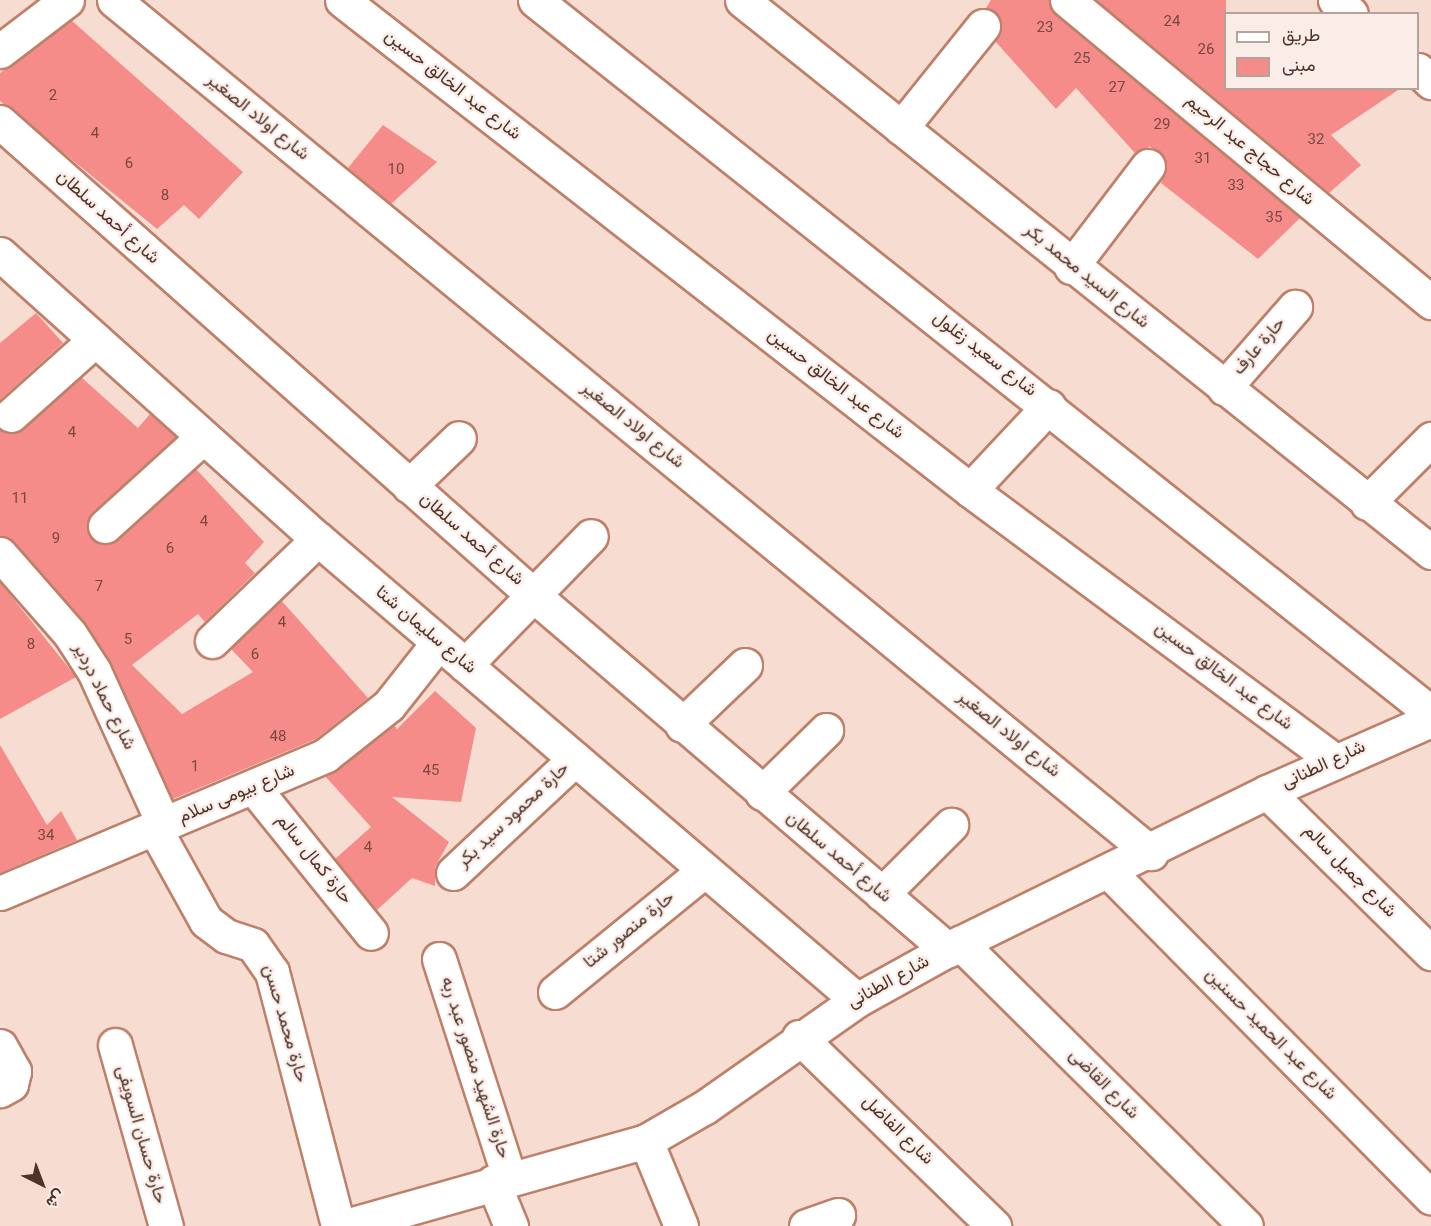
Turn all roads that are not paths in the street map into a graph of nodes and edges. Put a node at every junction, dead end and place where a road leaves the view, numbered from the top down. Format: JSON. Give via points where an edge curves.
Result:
{"nodes":[{"id":1,"x":114,"y":0,"type":"edge"},
{"id":2,"x":342,"y":0,"type":"edge"},
{"id":3,"x":535,"y":0,"type":"edge"},
{"id":4,"x":742,"y":0,"type":"edge"},
{"id":5,"x":1067,"y":0,"type":"edge"},
{"id":6,"x":1335,"y":0,"type":"edge"},
{"id":7,"x":45,"y":5,"type":"edge"},
{"id":8,"x":1349,"y":12,"type":"edge"},
{"id":9,"x":982,"y":26,"type":"dead end"},
{"id":10,"x":0,"y":51,"type":"edge"},
{"id":11,"x":1419,"y":71,"type":"edge"},
{"id":12,"x":1431,"y":82,"type":"edge"},
{"id":13,"x":0,"y":122,"type":"edge"},
{"id":14,"x":901,"y":128,"type":"junction"},
{"id":15,"x":1148,"y":166,"type":"dead end"},
{"id":16,"x":0,"y":255,"type":"edge"},
{"id":17,"x":1071,"y":267,"type":"junction"},
{"id":18,"x":1431,"y":302,"type":"edge"},
{"id":19,"x":1295,"y":307,"type":"dead end"},
{"id":20,"x":95,"y":340,"type":"junction"},
{"id":21,"x":1224,"y":388,"type":"junction"},
{"id":22,"x":1049,"y":406,"type":"junction"},
{"id":23,"x":10,"y":415,"type":"dead end"},
{"id":24,"x":203,"y":437,"type":"junction"},
{"id":25,"x":459,"y":438,"type":"dead end"},
{"id":26,"x":1431,"y":439,"type":"edge"},
{"id":27,"x":409,"y":486,"type":"junction"},
{"id":28,"x":970,"y":490,"type":"junction"},
{"id":29,"x":1367,"y":502,"type":"junction"},
{"id":30,"x":105,"y":526,"type":"dead end"},
{"id":31,"x":591,"y":536,"type":"dead end"},
{"id":32,"x":318,"y":539,"type":"junction"},
{"id":33,"x":1431,"y":552,"type":"edge"},
{"id":34,"x":0,"y":554,"type":"edge"},
{"id":35,"x":532,"y":594,"type":"junction"},
{"id":36,"x":212,"y":641,"type":"dead end"},
{"id":37,"x":438,"y":643,"type":"junction"},
{"id":38,"x":465,"y":665,"type":"junction"},
{"id":39,"x":745,"y":665,"type":"dead end"},
{"id":40,"x":1428,"y":723,"type":"edge"},
{"id":41,"x":682,"y":725,"type":"junction"},
{"id":42,"x":826,"y":730,"type":"dead end"},
{"id":43,"x":575,"y":759,"type":"junction"},
{"id":44,"x":1334,"y":760,"type":"junction"},
{"id":45,"x":254,"y":788,"type":"junction"},
{"id":46,"x":1267,"y":792,"type":"junction"},
{"id":47,"x":762,"y":793,"type":"junction"},
{"id":48,"x":951,"y":825,"type":"dead end"},
{"id":49,"x":160,"y":827,"type":"junction"},
{"id":50,"x":1151,"y":853,"type":"junction"},
{"id":51,"x":705,"y":870,"type":"junction"},
{"id":52,"x":1109,"y":872,"type":"junction"},
{"id":53,"x":453,"y":873,"type":"dead end"},
{"id":54,"x":0,"y":893,"type":"edge"},
{"id":55,"x":882,"y":894,"type":"junction"},
{"id":56,"x":371,"y":933,"type":"dead end"},
{"id":57,"x":954,"y":947,"type":"junction"},
{"id":58,"x":1431,"y":953,"type":"edge"},
{"id":59,"x":439,"y":959,"type":"dead end"},
{"id":60,"x":555,"y":992,"type":"dead end"},
{"id":61,"x":857,"y":1000,"type":"junction"},
{"id":62,"x":799,"y":1037,"type":"junction"},
{"id":63,"x":115,"y":1045,"type":"dead end"},
{"id":64,"x":0,"y":1046,"type":"edge"},
{"id":65,"x":0,"y":1090,"type":"edge"},
{"id":66,"x":646,"y":1141,"type":"junction"},
{"id":67,"x":501,"y":1179,"type":"junction"},
{"id":68,"x":1431,"y":1197,"type":"edge"},
{"id":69,"x":838,"y":1215,"type":"dead end"},
{"id":70,"x":166,"y":1226,"type":"edge"},
{"id":71,"x":338,"y":1226,"type":"edge"},
{"id":72,"x":346,"y":1226,"type":"edge"},
{"id":73,"x":511,"y":1226,"type":"edge"},
{"id":74,"x":681,"y":1226,"type":"edge"},
{"id":75,"x":806,"y":1226,"type":"edge"},
{"id":76,"x":994,"y":1226,"type":"edge"},
{"id":77,"x":1246,"y":1226,"type":"edge"}],
"edges":[{"from":1,"to":50,"type":"street","name":"شارع اولاد الصغير"},
{"from":2,"to":28,"type":"street","name":"شارع عبد الخالق حسين"},
{"from":3,"to":22,"type":"street","name":"شارع سعيد زغلول"},
{"from":4,"to":14,"type":"street","name":"شارع السيد محمد بكر"},
{"from":5,"to":18,"type":"street","name":"شارع حجاج عبد الرحيم"},
{"from":6,"to":8,"type":"street"},
{"from":7,"to":10,"type":"street"},
{"from":9,"to":14,"type":"street"},
{"from":11,"to":12,"type":"street"},
{"from":13,"to":27,"type":"street","name":"شارع أحمد سلطان"},
{"from":14,"to":17,"type":"street","name":"شارع السيد محمد بكر"},
{"from":15,"to":17,"type":"street"},
{"from":16,"to":20,"type":"street","name":"شارع سليمان شتا"},
{"from":17,"to":21,"type":"street","name":"شارع السيد محمد بكر"},
{"from":19,"to":21,"type":"street","name":"حارة عارف"},
{"from":20,"to":23,"type":"street"},
{"from":20,"to":24,"type":"street","name":"شارع سليمان شتا"},
{"from":21,"to":29,"type":"street","name":"شارع السيد محمد بكر"},
{"from":22,"to":28,"type":"street"},
{"from":22,"to":40,"type":"street","name":"شارع سعيد زغلول"},
{"from":24,"to":30,"type":"street"},
{"from":24,"to":32,"type":"street","name":"شارع سليمان شتا"},
{"from":25,"to":27,"type":"street"},
{"from":26,"to":29,"type":"street"},
{"from":27,"to":35,"type":"street","name":"شارع أحمد سلطان"},
{"from":28,"to":44,"type":"street","name":"شارع عبد الخالق حسين"},
{"from":29,"to":33,"type":"street","name":"شارع السيد محمد بكر"},
{"from":31,"to":35,"type":"street"},
{"from":32,"to":36,"type":"street"},
{"from":32,"to":37,"type":"street","name":"شارع سليمان شتا"},
{"from":34,"to":49,"type":"street","name":"شارع حماد دردير","via":[[57,617],[94,671]]},
{"from":35,"to":38,"type":"street"},
{"from":35,"to":41,"type":"street","name":"شارع أحمد سلطان"},
{"from":37,"to":38,"type":"street","name":"شارع سليمان شتا"},
{"from":37,"to":45,"type":"street","name":"شارع بيومى سلام","via":[[402,690],[359,732],[300,769]]},
{"from":38,"to":43,"type":"street","name":"شارع سليمان شتا"},
{"from":39,"to":41,"type":"street"},
{"from":40,"to":44,"type":"street","name":"شارع الطنانى"},
{"from":41,"to":47,"type":"street","name":"شارع أحمد سلطان"},
{"from":42,"to":47,"type":"street"},
{"from":43,"to":51,"type":"street","name":"شارع سليمان شتا"},
{"from":43,"to":53,"type":"street","name":"حارة محمود سيد بكر"},
{"from":44,"to":46,"type":"street","name":"شارع الطنانى"},
{"from":45,"to":49,"type":"street","name":"شارع بيومى سلام"},
{"from":45,"to":56,"type":"street","name":"حارة كمال سالم"},
{"from":46,"to":50,"type":"street","name":"شارع الطنانى"},
{"from":46,"to":58,"type":"street","name":"شارع جميل سالم"},
{"from":47,"to":55,"type":"street","name":"شارع أحمد سلطان"},
{"from":48,"to":55,"type":"street"},
{"from":49,"to":54,"type":"street","name":"شارع بيومى سلام"},
{"from":49,"to":71,"type":"street","name":"حارة محمد حسن","via":[[206,921],[226,936],[253,945],[272,972]]},
{"from":50,"to":52,"type":"street","name":"شارع الطنانى"},
{"from":51,"to":60,"type":"street","name":"حارة منصور شتا"},
{"from":51,"to":61,"type":"street","name":"شارع سليمان شتا"},
{"from":52,"to":57,"type":"street","name":"شارع الطنانى"},
{"from":52,"to":68,"type":"street","name":"شارع عبد الحميد حسنين"},
{"from":55,"to":57,"type":"street","name":"شارع أحمد سلطان"},
{"from":57,"to":61,"type":"street","name":"شارع الطنانى"},
{"from":57,"to":77,"type":"street","name":"شارع القاضى"},
{"from":59,"to":67,"type":"street","name":"حارة الشهيد منصور عبد ربه"},
{"from":61,"to":62,"type":"street","name":"شارع الطنانى"},
{"from":62,"to":66,"type":"street","name":"شارع الطنانى","via":[[705,1107]]},
{"from":62,"to":76,"type":"street","name":"شارع الفاضل"},
{"from":63,"to":70,"type":"street","name":"حارة حسان السويفى"},
{"from":64,"to":65,"type":"street","via":[[15,1071],[11,1084]]},
{"from":66,"to":67,"type":"street","name":"شارع الطنانى"},
{"from":66,"to":74,"type":"street"},
{"from":67,"to":72,"type":"street","name":"شارع الطنانى"},
{"from":67,"to":73,"type":"street","name":"حارة الشهيد منصور عبد ربه"},
{"from":69,"to":75,"type":"street"}]}
